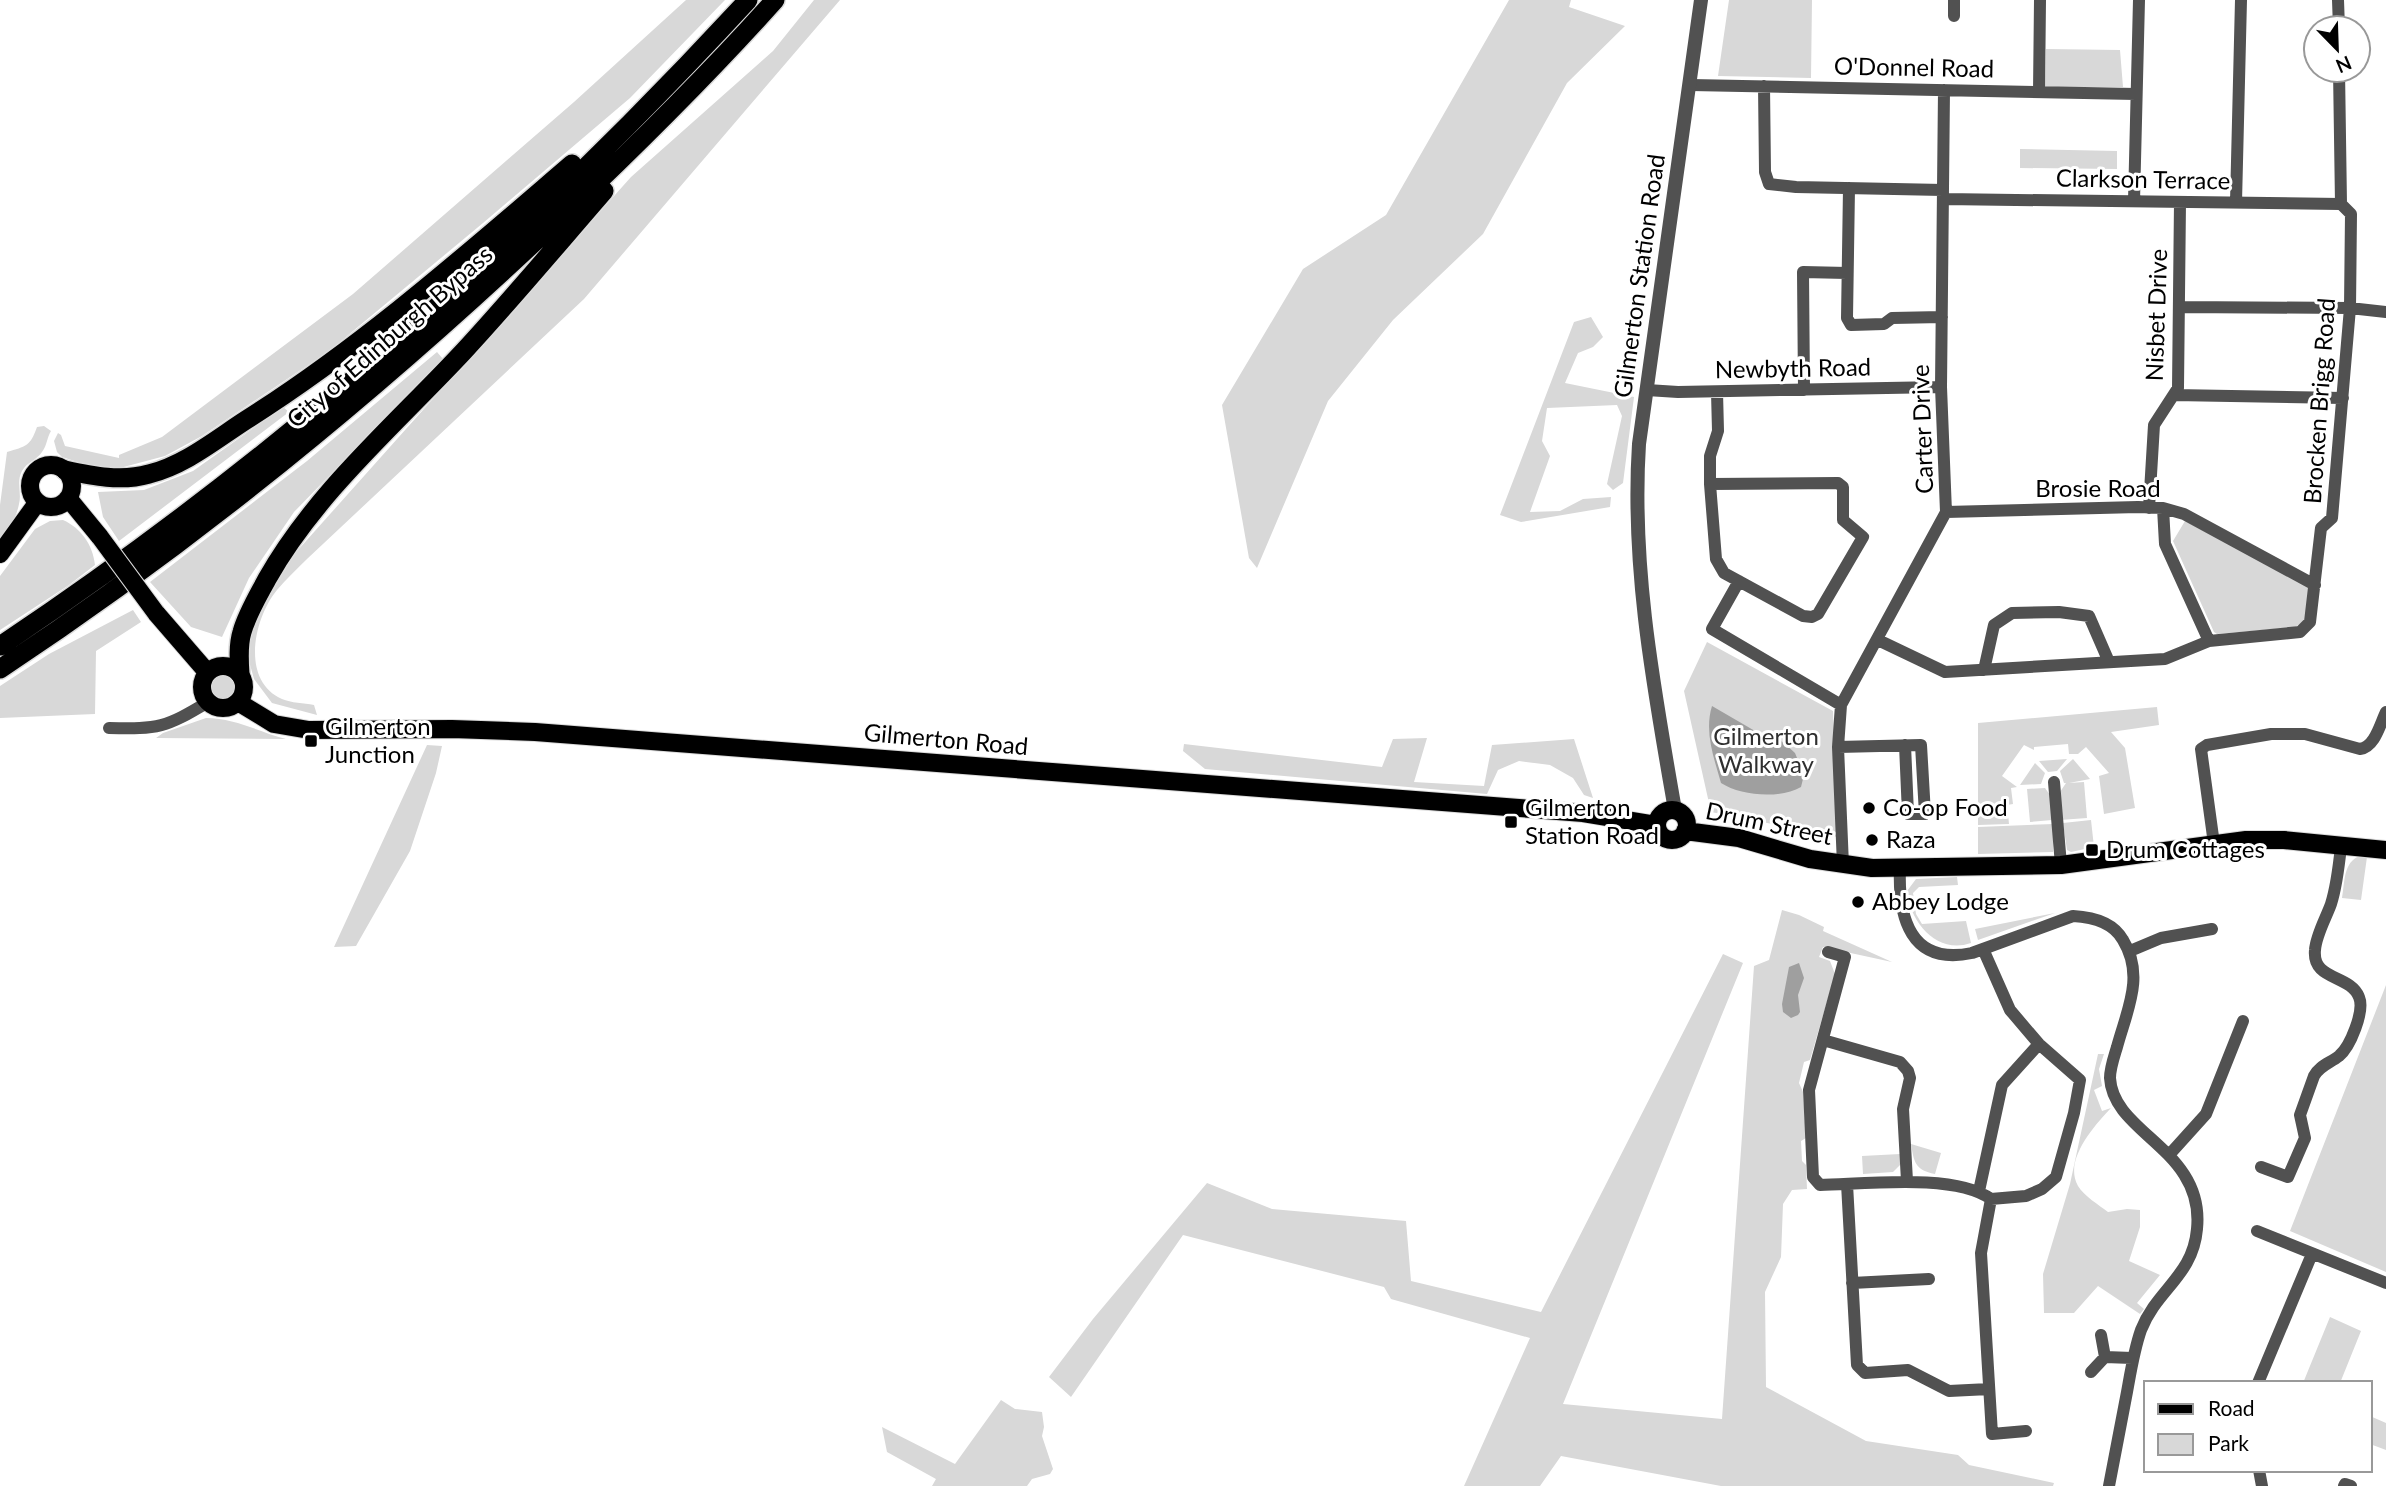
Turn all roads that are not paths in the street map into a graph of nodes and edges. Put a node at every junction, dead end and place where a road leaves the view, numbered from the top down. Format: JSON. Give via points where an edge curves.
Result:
{"nodes":[{"id":1,"x":748,"y":0,"type":"edge"},
{"id":2,"x":775,"y":0,"type":"edge"},
{"id":3,"x":1702,"y":0,"type":"edge"},
{"id":4,"x":1954,"y":0,"type":"edge"},
{"id":5,"x":2040,"y":0,"type":"edge"},
{"id":6,"x":2139,"y":0,"type":"edge"},
{"id":7,"x":2241,"y":0,"type":"edge"},
{"id":8,"x":1954,"y":16,"type":"dead end"},
{"id":9,"x":706,"y":45,"type":"junction"},
{"id":10,"x":733,"y":47,"type":"junction"},
{"id":11,"x":2339,"y":84,"type":"edge"},
{"id":12,"x":1691,"y":85,"type":"junction"},
{"id":13,"x":1764,"y":86,"type":"junction"},
{"id":14,"x":1944,"y":90,"type":"junction"},
{"id":15,"x":2039,"y":92,"type":"junction"},
{"id":16,"x":2136,"y":93,"type":"junction"},
{"id":17,"x":1849,"y":188,"type":"junction"},
{"id":18,"x":1943,"y":194,"type":"junction"},
{"id":19,"x":2134,"y":201,"type":"junction"},
{"id":20,"x":2180,"y":202,"type":"junction"},
{"id":21,"x":2236,"y":202,"type":"junction"},
{"id":22,"x":2341,"y":204,"type":"junction"},
{"id":23,"x":1847,"y":273,"type":"junction"},
{"id":24,"x":2180,"y":307,"type":"junction"},
{"id":25,"x":2350,"y":308,"type":"junction"},
{"id":26,"x":2386,"y":313,"type":"edge"},
{"id":27,"x":1942,"y":317,"type":"junction"},
{"id":28,"x":1941,"y":387,"type":"junction"},
{"id":29,"x":1647,"y":390,"type":"junction"},
{"id":30,"x":1804,"y":390,"type":"junction"},
{"id":31,"x":1717,"y":392,"type":"junction"},
{"id":32,"x":2174,"y":394,"type":"junction"},
{"id":33,"x":2343,"y":398,"type":"junction"},
{"id":34,"x":65,"y":470,"type":"junction"},
{"id":35,"x":1710,"y":484,"type":"junction"},
{"id":36,"x":68,"y":498,"type":"junction"},
{"id":37,"x":37,"y":503,"type":"junction"},
{"id":38,"x":2149,"y":508,"type":"junction"},
{"id":39,"x":2163,"y":508,"type":"junction"},
{"id":40,"x":1946,"y":512,"type":"junction"},
{"id":41,"x":0,"y":555,"type":"edge"},
{"id":42,"x":1739,"y":581,"type":"junction"},
{"id":43,"x":2315,"y":585,"type":"junction"},
{"id":44,"x":1878,"y":640,"type":"junction"},
{"id":45,"x":2209,"y":641,"type":"junction"},
{"id":46,"x":0,"y":646,"type":"edge"},
{"id":47,"x":2109,"y":662,"type":"junction"},
{"id":48,"x":0,"y":669,"type":"edge"},
{"id":49,"x":1984,"y":670,"type":"junction"},
{"id":50,"x":207,"y":672,"type":"junction"},
{"id":51,"x":240,"y":674,"type":"junction"},
{"id":52,"x":208,"y":702,"type":"junction"},
{"id":53,"x":238,"y":702,"type":"junction"},
{"id":54,"x":1841,"y":705,"type":"junction"},
{"id":55,"x":2386,"y":712,"type":"edge"},
{"id":56,"x":109,"y":728,"type":"dead end"},
{"id":57,"x":1905,"y":746,"type":"junction"},
{"id":58,"x":1838,"y":747,"type":"junction"},
{"id":59,"x":2054,"y":782,"type":"dead end"},
{"id":60,"x":1675,"y":810,"type":"junction"},
{"id":61,"x":1656,"y":825,"type":"junction"},
{"id":62,"x":1685,"y":831,"type":"junction"},
{"id":63,"x":2214,"y":844,"type":"junction"},
{"id":64,"x":2341,"y":845,"type":"junction"},
{"id":65,"x":2386,"y":850,"type":"edge"},
{"id":66,"x":1843,"y":865,"type":"junction"},
{"id":67,"x":2061,"y":866,"type":"junction"},
{"id":68,"x":1900,"y":868,"type":"junction"},
{"id":69,"x":2212,"y":929,"type":"dead end"},
{"id":70,"x":1983,"y":949,"type":"junction"},
{"id":71,"x":2130,"y":951,"type":"junction"},
{"id":72,"x":1828,"y":952,"type":"dead end"},
{"id":73,"x":2243,"y":1021,"type":"dead end"},
{"id":74,"x":1822,"y":1040,"type":"junction"},
{"id":75,"x":2039,"y":1044,"type":"junction"},
{"id":76,"x":2169,"y":1155,"type":"junction"},
{"id":77,"x":2261,"y":1167,"type":"dead end"},
{"id":78,"x":1907,"y":1181,"type":"junction"},
{"id":79,"x":1847,"y":1184,"type":"junction"},
{"id":80,"x":1979,"y":1191,"type":"junction"},
{"id":81,"x":1992,"y":1199,"type":"junction"},
{"id":82,"x":2257,"y":1231,"type":"dead end"},
{"id":83,"x":2312,"y":1254,"type":"junction"},
{"id":84,"x":1929,"y":1279,"type":"dead end"},
{"id":85,"x":1852,"y":1283,"type":"junction"},
{"id":86,"x":2386,"y":1283,"type":"edge"},
{"id":87,"x":2101,"y":1335,"type":"dead end"},
{"id":88,"x":2105,"y":1357,"type":"junction"},
{"id":89,"x":2132,"y":1358,"type":"junction"},
{"id":90,"x":2091,"y":1372,"type":"dead end"},
{"id":91,"x":2259,"y":1381,"type":"edge"},
{"id":92,"x":1989,"y":1389,"type":"junction"},
{"id":93,"x":2026,"y":1432,"type":"dead end"},
{"id":94,"x":2109,"y":1486,"type":"edge"},
{"id":95,"x":2344,"y":1486,"type":"edge"},
{"id":96,"x":2351,"y":1486,"type":"edge"}],
"edges":[{"from":1,"to":9,"type":"highway","name":"City of Edinburgh Bypass"},
{"from":2,"to":10,"type":"highway","name":"City of Edinburgh Bypass"},
{"from":3,"to":12,"type":"street","name":"Gilmerton Station Road"},
{"from":4,"to":8,"type":"street"},
{"from":5,"to":15,"type":"street"},
{"from":6,"to":16,"type":"street"},
{"from":7,"to":21,"type":"street"},
{"from":9,"to":34,"type":"highway","via":[[419,293],[281,398],[187,458],[146,475],[102,478]]},
{"from":9,"to":46,"type":"highway","name":"City of Edinburgh Bypass","via":[[561,191],[362,371],[197,505]]},
{"from":10,"to":48,"type":"highway","name":"City of Edinburgh Bypass","via":[[549,229],[370,390],[113,591]]},
{"from":10,"to":51,"type":"highway","via":[[300,529],[261,590],[242,633]]},
{"from":11,"to":22,"type":"street","name":"Brocken Brigg Road"},
{"from":12,"to":13,"type":"street","name":"O'Donnel Road"},
{"from":12,"to":29,"type":"street","name":"Gilmerton Station Road"},
{"from":13,"to":14,"type":"street","name":"O'Donnel Road"},
{"from":13,"to":17,"type":"street","name":"Clarkson Terrace","via":[[1769,184]]},
{"from":14,"to":15,"type":"street","name":"O'Donnel Road"},
{"from":14,"to":18,"type":"street","name":"Carter Drive"},
{"from":15,"to":16,"type":"street","name":"O'Donnel Road"},
{"from":16,"to":19,"type":"street"},
{"from":17,"to":18,"type":"street","name":"Clarkson Terrace"},
{"from":17,"to":23,"type":"street"},
{"from":18,"to":19,"type":"street","name":"Clarkson Terrace"},
{"from":18,"to":27,"type":"street","name":"Carter Drive"},
{"from":19,"to":20,"type":"street","name":"Clarkson Terrace"},
{"from":20,"to":21,"type":"street","name":"Clarkson Terrace"},
{"from":20,"to":24,"type":"street","name":"Nisbet Drive"},
{"from":21,"to":22,"type":"street","name":"Clarkson Terrace"},
{"from":22,"to":25,"type":"street","name":"Brocken Brigg Road","via":[[2351,214]]},
{"from":23,"to":27,"type":"street","via":[[1851,325]]},
{"from":23,"to":30,"type":"street","via":[[1803,272]]},
{"from":24,"to":25,"type":"street"},
{"from":24,"to":32,"type":"street","name":"Nisbet Drive","via":[[2178,388]]},
{"from":25,"to":26,"type":"street"},
{"from":25,"to":33,"type":"street","name":"Brocken Brigg Road"},
{"from":27,"to":28,"type":"street","name":"Carter Drive"},
{"from":28,"to":30,"type":"street","name":"Newbyth Road"},
{"from":28,"to":40,"type":"street","name":"Carter Drive"},
{"from":29,"to":31,"type":"street","name":"Newbyth Road"},
{"from":29,"to":60,"type":"street","name":"Gilmerton Station Road","via":[[1635,496],[1640,578]]},
{"from":30,"to":31,"type":"street","name":"Newbyth Road"},
{"from":31,"to":35,"type":"street","via":[[1718,431],[1710,456]]},
{"from":32,"to":33,"type":"street"},
{"from":32,"to":38,"type":"street","name":"Nisbet Drive","via":[[2154,425]]},
{"from":33,"to":43,"type":"street","name":"Brocken Brigg Road","via":[[2333,517],[2321,528]]},
{"from":34,"to":36,"type":"main road","via":[[71,480]]},
{"from":34,"to":37,"type":"main road","via":[[52,464],[32,475],[30,490]]},
{"from":35,"to":42,"type":"street","via":[[1716,559],[1724,573]]},
{"from":35,"to":42,"type":"street","via":[[1839,483],[1843,487],[1843,520],[1863,537],[1812,617]]},
{"from":36,"to":37,"type":"main road","via":[[57,506]]},
{"from":36,"to":50,"type":"main road","bridge":true},
{"from":37,"to":41,"type":"main road"},
{"from":38,"to":39,"type":"street","name":"Brosie Road"},
{"from":38,"to":40,"type":"street","name":"Brosie Road"},
{"from":39,"to":43,"type":"street","name":"Brosie Road","via":[[2184,514]]},
{"from":39,"to":45,"type":"street","via":[[2165,544]]},
{"from":40,"to":44,"type":"street","name":"Carter Drive"},
{"from":42,"to":54,"type":"street","via":[[1712,629]]},
{"from":43,"to":45,"type":"street","name":"Brocken Brigg Road","via":[[2310,622],[2300,632]]},
{"from":44,"to":49,"type":"street","name":"Brocken Brigg Road","via":[[1945,673]]},
{"from":44,"to":54,"type":"street","name":"Carter Drive"},
{"from":45,"to":47,"type":"street","name":"Brocken Brigg Road","via":[[2165,659]]},
{"from":47,"to":49,"type":"street","name":"Brocken Brigg Road"},
{"from":47,"to":49,"type":"street","via":[[2089,616],[2012,613],[1994,625]]},
{"from":50,"to":51,"type":"main road","via":[[223,666]]},
{"from":50,"to":52,"type":"main road","via":[[202,687]]},
{"from":51,"to":53,"type":"main road","via":[[244,688]]},
{"from":52,"to":53,"type":"main road","via":[[223,708]]},
{"from":52,"to":56,"type":"street","via":[[162,727]]},
{"from":53,"to":61,"type":"main road","name":"Gilmerton Road","via":[[274,724],[309,730],[535,732],[1583,813]]},
{"from":54,"to":58,"type":"street","name":"Carter Drive"},
{"from":55,"to":63,"type":"street","via":[[2371,744],[2360,750],[2305,734],[2200,749]]},
{"from":57,"to":57,"type":"street","via":[[1921,745],[1925,814],[1908,814]]},
{"from":57,"to":58,"type":"street"},
{"from":58,"to":66,"type":"street","name":"Carter Drive"},
{"from":59,"to":67,"type":"street"},
{"from":60,"to":61,"type":"main road","via":[[1661,813]]},
{"from":60,"to":62,"type":"main road","via":[[1686,819]]},
{"from":61,"to":62,"type":"main road","via":[[1668,839]]},
{"from":62,"to":66,"type":"main road","name":"Drum Street","via":[[1739,838]]},
{"from":63,"to":64,"type":"main road","name":"Drum Street","via":[[2265,839]]},
{"from":63,"to":67,"type":"main road","name":"Drum Street"},
{"from":64,"to":65,"type":"main road","name":"Drum Street"},
{"from":64,"to":77,"type":"street","via":[[2316,960],[2324,973],[2356,989],[2361,1012],[2346,1048],[2314,1076],[2300,1115],[2305,1138],[2293,1179]]},
{"from":66,"to":68,"type":"main road","name":"Drum Street"},
{"from":67,"to":68,"type":"main road","name":"Drum Street"},
{"from":68,"to":70,"type":"street","via":[[1901,908],[1913,936],[1933,952],[1947,956]]},
{"from":69,"to":71,"type":"street","via":[[2161,938]]},
{"from":70,"to":71,"type":"street","via":[[2073,916],[2111,926]]},
{"from":70,"to":75,"type":"street","via":[[2010,1010]]},
{"from":71,"to":76,"type":"street","via":[[2134,981],[2110,1079],[2119,1105]]},
{"from":72,"to":74,"type":"street","via":[[1846,957]]},
{"from":73,"to":76,"type":"street","via":[[2206,1114]]},
{"from":74,"to":78,"type":"street","via":[[1900,1062],[1908,1071],[1903,1109]]},
{"from":74,"to":79,"type":"street","via":[[1809,1090],[1813,1177],[1820,1185]]},
{"from":75,"to":80,"type":"street","via":[[2002,1085]]},
{"from":75,"to":81,"type":"street","via":[[2080,1080],[2056,1177],[2025,1196]]},
{"from":76,"to":89,"type":"street","via":[[2186,1174],[2194,1193],[2198,1212],[2194,1250],[2150,1312]]},
{"from":78,"to":79,"type":"street"},
{"from":78,"to":80,"type":"street"},
{"from":79,"to":85,"type":"street"},
{"from":80,"to":81,"type":"street"},
{"from":81,"to":92,"type":"street","via":[[1981,1253]]},
{"from":82,"to":83,"type":"street"},
{"from":83,"to":86,"type":"street"},
{"from":83,"to":91,"type":"street"},
{"from":84,"to":85,"type":"street"},
{"from":85,"to":92,"type":"street","via":[[1857,1365],[1866,1373],[1908,1370],[1950,1391]]},
{"from":87,"to":88,"type":"street"},
{"from":88,"to":89,"type":"street"},
{"from":88,"to":90,"type":"street"},
{"from":89,"to":94,"type":"street"},
{"from":92,"to":93,"type":"street","via":[[1992,1434]]},
{"from":95,"to":96,"type":"street"}]}
